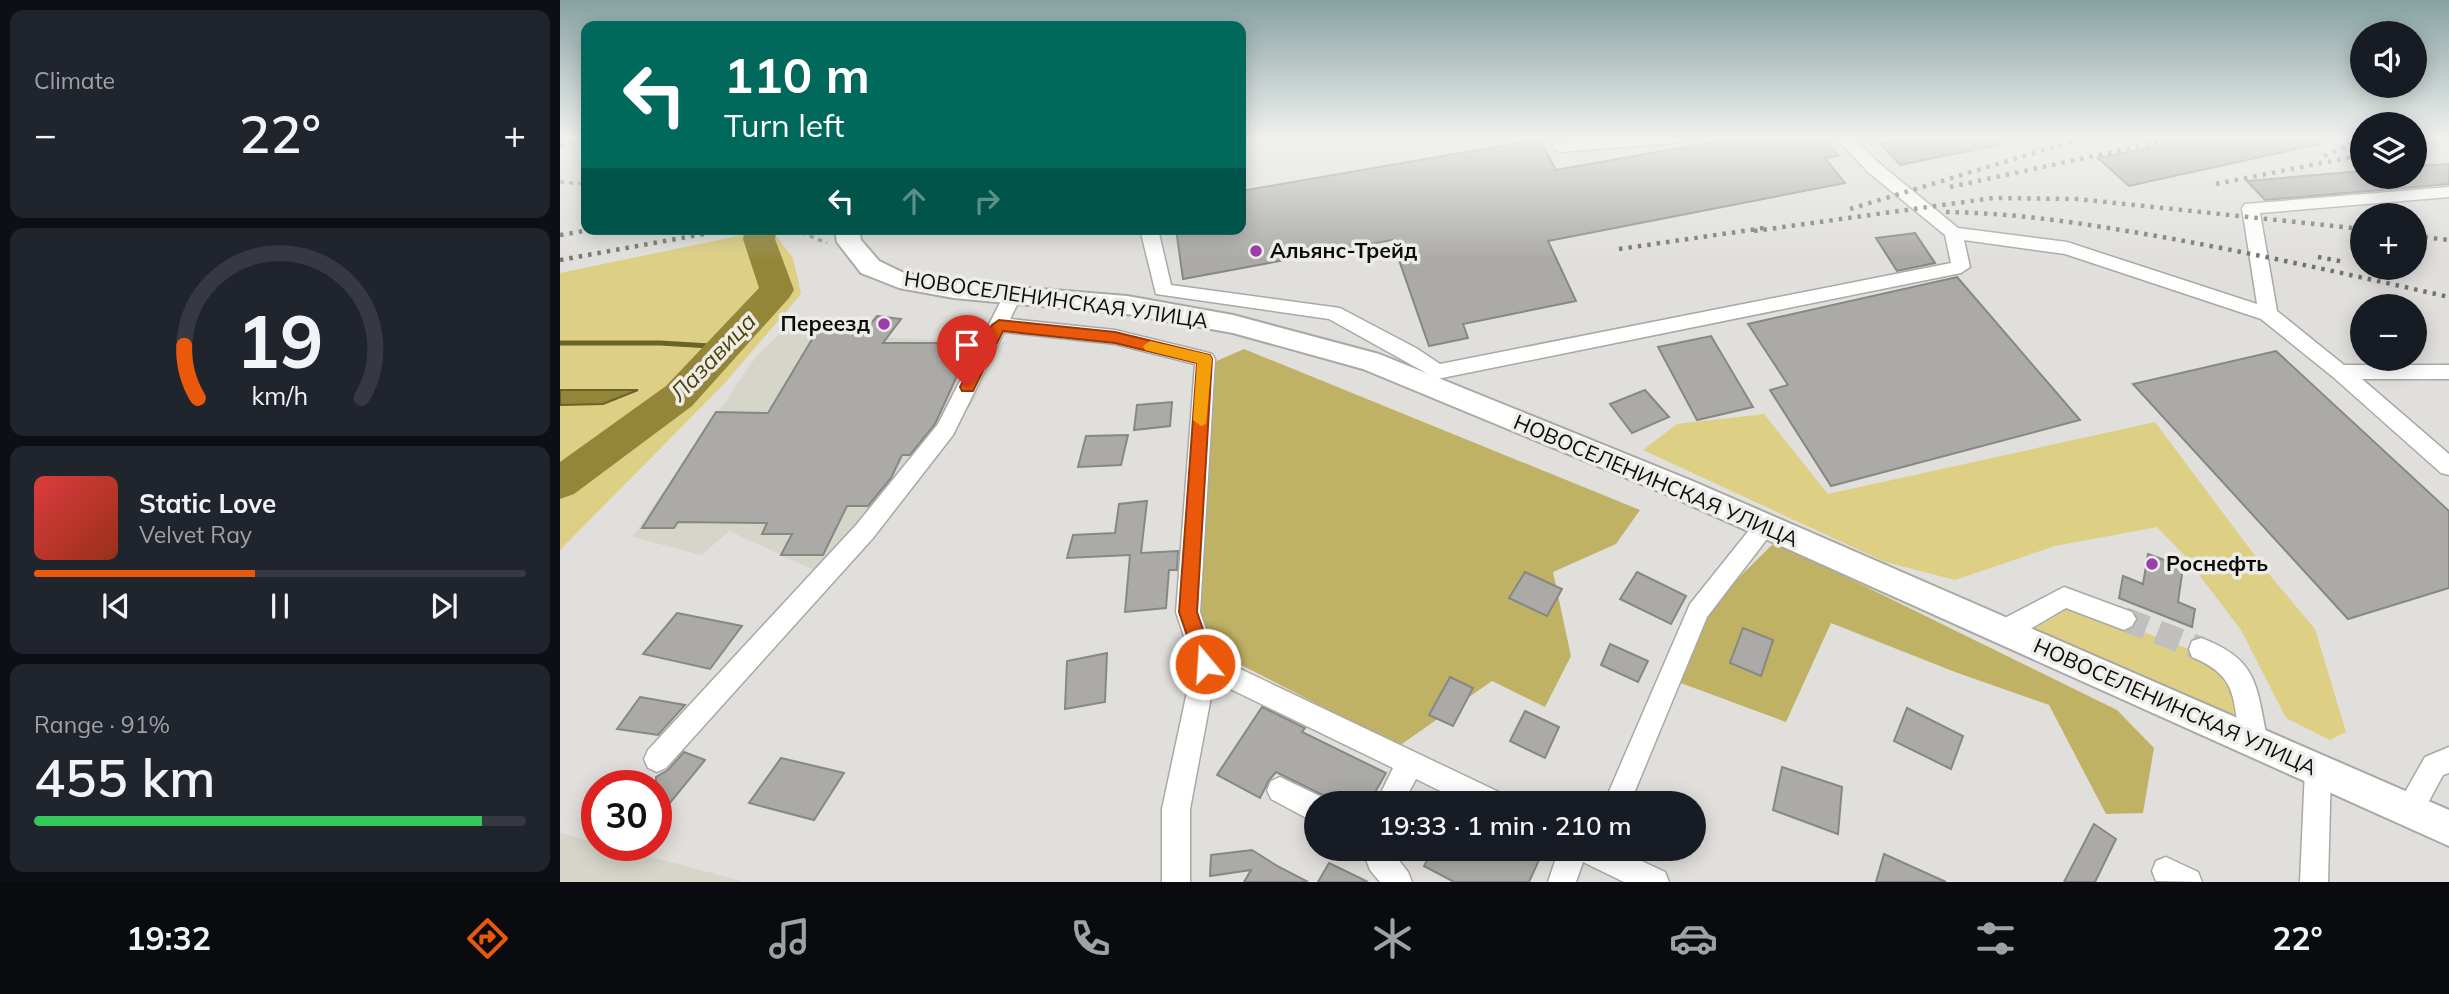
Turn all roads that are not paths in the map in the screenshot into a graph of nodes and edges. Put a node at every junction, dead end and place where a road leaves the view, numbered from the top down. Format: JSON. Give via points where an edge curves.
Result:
{"nodes":[{"id":1,"x":1886,"y":178,"type":"edge"},
{"id":2,"x":2449,"y":192,"type":"edge"},
{"id":3,"x":1953,"y":233,"type":"junction"},
{"id":4,"x":1150,"y":235,"type":"edge"},
{"id":5,"x":839,"y":237,"type":"edge"},
{"id":6,"x":1014,"y":293,"type":"junction"},
{"id":7,"x":2267,"y":314,"type":"junction"},
{"id":8,"x":999,"y":325,"type":"junction"},
{"id":9,"x":2340,"y":372,"type":"junction"},
{"id":10,"x":2449,"y":372,"type":"edge"},
{"id":11,"x":2449,"y":467,"type":"edge"},
{"id":12,"x":1766,"y":526,"type":"junction"},
{"id":13,"x":2124,"y":619,"type":"tunnel mouth"},
{"id":14,"x":2004,"y":632,"type":"junction"},
{"id":15,"x":2201,"y":649,"type":"tunnel mouth"},
{"id":16,"x":1205,"y":664,"type":"junction"},
{"id":17,"x":2255,"y":742,"type":"junction"},
{"id":18,"x":657,"y":758,"type":"dead end"},
{"id":19,"x":2449,"y":760,"type":"edge"},
{"id":20,"x":1410,"y":763,"type":"junction"},
{"id":21,"x":2318,"y":770,"type":"junction"},
{"id":22,"x":1280,"y":790,"type":"dead end"},
{"id":23,"x":1395,"y":791,"type":"edge"},
{"id":24,"x":1468,"y":791,"type":"edge"},
{"id":25,"x":1622,"y":791,"type":"edge"},
{"id":26,"x":1304,"y":803,"type":"edge"},
{"id":27,"x":2409,"y":810,"type":"junction"},
{"id":28,"x":2449,"y":828,"type":"edge"},
{"id":29,"x":1381,"y":861,"type":"edge"},
{"id":30,"x":1579,"y":861,"type":"edge"},
{"id":31,"x":1611,"y":861,"type":"edge"},
{"id":32,"x":1176,"y":882,"type":"edge"},
{"id":33,"x":1398,"y":882,"type":"edge"},
{"id":34,"x":1562,"y":882,"type":"edge"},
{"id":35,"x":1655,"y":882,"type":"edge"},
{"id":36,"x":2314,"y":882,"type":"edge"}],
"edges":[{"from":1,"to":3,"type":"street"},
{"from":2,"to":7,"type":"street","via":[[2251,208]]},
{"from":3,"to":4,"type":"street","via":[[1961,267],[1437,372],[1333,313],[1163,290]]},
{"from":3,"to":7,"type":"street","via":[[2067,248]]},
{"from":5,"to":6,"type":"main road","name":"НОВОСЕЛЕНИНСКАЯ УЛИЦА","via":[[870,267],[899,280],[954,290]]},
{"from":6,"to":8,"type":"street"},
{"from":6,"to":12,"type":"main road","name":"НОВОСЕЛЕНИНСКАЯ УЛИЦА","via":[[1127,305],[1233,324],[1370,361]]},
{"from":7,"to":9,"type":"street"},
{"from":8,"to":16,"type":"street","name":"НОВОСЕЛЕНИНСКАЯ УЛИЦА","via":[[1115,337],[1205,359],[1188,612]]},
{"from":8,"to":18,"type":"street","via":[[946,429],[865,531]]},
{"from":9,"to":10,"type":"street"},
{"from":9,"to":11,"type":"street"},
{"from":12,"to":14,"type":"main road","name":"НОВОСЕЛЕНИНСКАЯ УЛИЦА"},
{"from":12,"to":25,"type":"street","via":[[1698,611]]},
{"from":13,"to":14,"type":"street","via":[[2064,597]]},
{"from":14,"to":17,"type":"main road","name":"НОВОСЕЛЕНИНСКАЯ УЛИЦА"},
{"from":15,"to":17,"type":"street","via":[[2220,657],[2241,677]]},
{"from":16,"to":20,"type":"street"},
{"from":16,"to":32,"type":"street","via":[[1176,809]]},
{"from":17,"to":21,"type":"main road","name":"НОВОСЕЛЕНИНСКАЯ УЛИЦА"},
{"from":19,"to":27,"type":"street","via":[[2434,766]]},
{"from":20,"to":23,"type":"street"},
{"from":20,"to":24,"type":"street"},
{"from":21,"to":27,"type":"main road","name":"НОВОСЕЛЕНИНСКАЯ УЛИЦА"},
{"from":21,"to":36,"type":"street"},
{"from":22,"to":26,"type":"street"},
{"from":27,"to":28,"type":"main road","name":"НОВОСЕЛЕНИНСКАЯ УЛИЦА"},
{"from":29,"to":33,"type":"street"},
{"from":30,"to":34,"type":"street"},
{"from":31,"to":35,"type":"street"}]}
